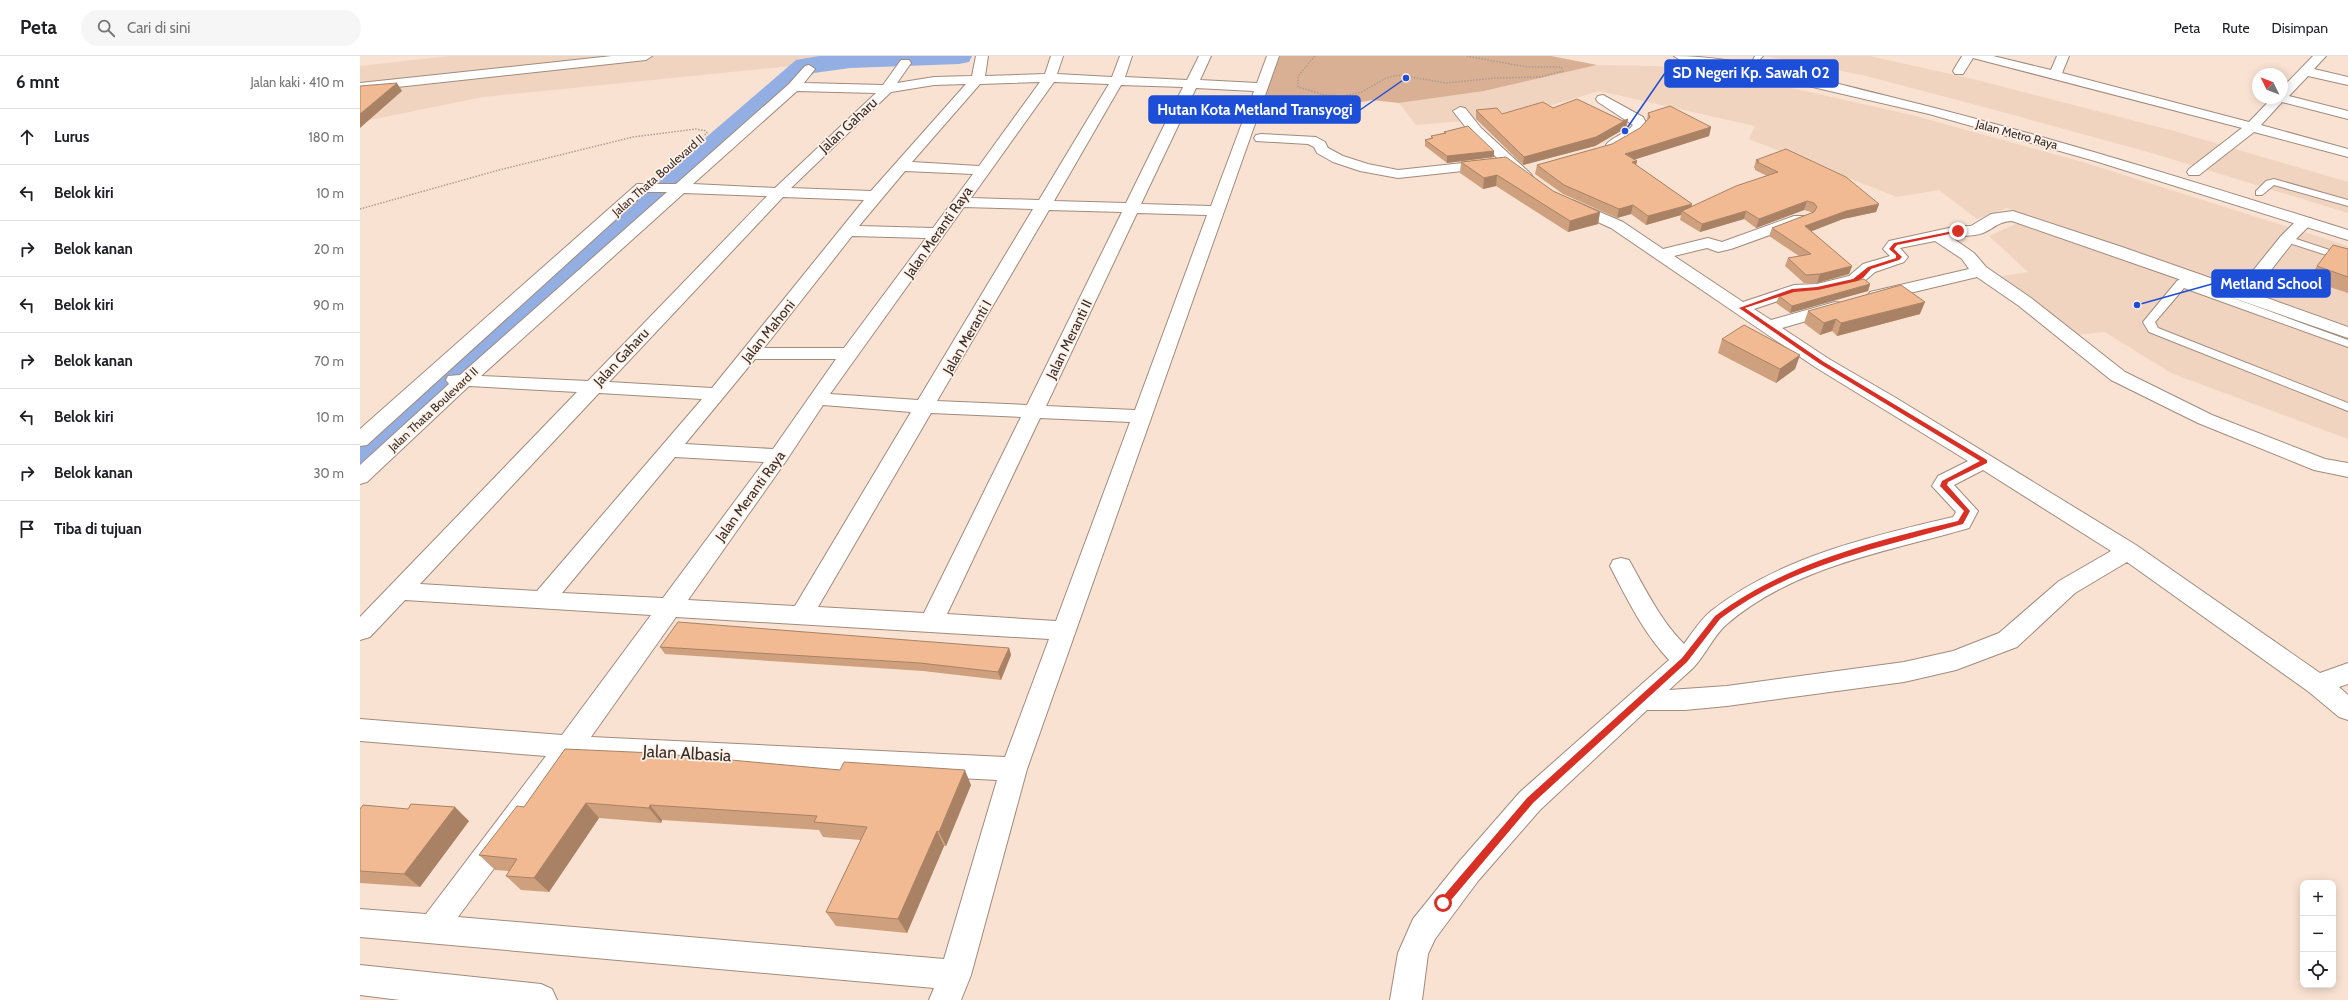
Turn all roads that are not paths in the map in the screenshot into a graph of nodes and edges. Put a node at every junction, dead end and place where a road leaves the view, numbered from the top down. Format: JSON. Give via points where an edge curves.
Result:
{"nodes":[{"id":1,"x":646,"y":56,"type":"edge"},
{"id":2,"x":982,"y":56,"type":"edge"},
{"id":3,"x":1057,"y":56,"type":"edge"},
{"id":4,"x":1126,"y":56,"type":"edge"},
{"id":5,"x":1205,"y":56,"type":"edge"},
{"id":6,"x":1273,"y":56,"type":"edge"},
{"id":7,"x":1680,"y":56,"type":"edge"},
{"id":8,"x":1736,"y":56,"type":"edge"},
{"id":9,"x":1968,"y":56,"type":"edge"},
{"id":10,"x":1978,"y":56,"type":"edge"},
{"id":11,"x":2063,"y":56,"type":"edge"},
{"id":12,"x":2320,"y":56,"type":"edge"},
{"id":13,"x":1758,"y":58,"type":"edge"},
{"id":14,"x":905,"y":63,"type":"dead end"},
{"id":15,"x":809,"y":69,"type":"dead end"},
{"id":16,"x":2305,"y":70,"type":"junction"},
{"id":17,"x":1959,"y":71,"type":"dead end"},
{"id":18,"x":2055,"y":74,"type":"junction"},
{"id":19,"x":978,"y":78,"type":"junction"},
{"id":20,"x":1050,"y":78,"type":"junction"},
{"id":21,"x":1117,"y":81,"type":"junction"},
{"id":22,"x":2348,"y":81,"type":"edge"},
{"id":23,"x":1190,"y":84,"type":"junction"},
{"id":24,"x":360,"y":87,"type":"edge"},
{"id":25,"x":794,"y":87,"type":"junction"},
{"id":26,"x":1263,"y":87,"type":"junction"},
{"id":27,"x":887,"y":89,"type":"junction"},
{"id":28,"x":2288,"y":89,"type":"edge"},
{"id":29,"x":1603,"y":99,"type":"dead end"},
{"id":30,"x":2288,"y":99,"type":"edge"},
{"id":31,"x":2274,"y":104,"type":"edge"},
{"id":32,"x":1460,"y":111,"type":"dead end"},
{"id":33,"x":2348,"y":115,"type":"edge"},
{"id":34,"x":2252,"y":127,"type":"junction"},
{"id":35,"x":1261,"y":138,"type":"dead end"},
{"id":36,"x":1596,"y":150,"type":"edge"},
{"id":37,"x":2119,"y":150,"type":"dead end"},
{"id":38,"x":2348,"y":153,"type":"edge"},
{"id":39,"x":901,"y":166,"type":"junction"},
{"id":40,"x":2179,"y":167,"type":"dead end"},
{"id":41,"x":981,"y":170,"type":"junction"},
{"id":42,"x":2194,"y":172,"type":"junction"},
{"id":43,"x":2209,"y":176,"type":"dead end"},
{"id":44,"x":2238,"y":186,"type":"dead end"},
{"id":45,"x":678,"y":187,"type":"junction"},
{"id":46,"x":779,"y":192,"type":"junction"},
{"id":47,"x":2259,"y":193,"type":"junction"},
{"id":48,"x":875,"y":196,"type":"junction"},
{"id":49,"x":1557,"y":198,"type":"edge"},
{"id":50,"x":959,"y":202,"type":"junction"},
{"id":51,"x":2348,"y":203,"type":"edge"},
{"id":52,"x":1044,"y":206,"type":"junction"},
{"id":53,"x":1131,"y":208,"type":"junction"},
{"id":54,"x":1215,"y":211,"type":"junction"},
{"id":55,"x":2308,"y":215,"type":"junction"},
{"id":56,"x":1806,"y":216,"type":"edge"},
{"id":57,"x":849,"y":230,"type":"junction"},
{"id":58,"x":938,"y":233,"type":"junction"},
{"id":59,"x":1937,"y":235,"type":"junction"},
{"id":60,"x":2348,"y":235,"type":"edge"},
{"id":61,"x":2286,"y":239,"type":"junction"},
{"id":62,"x":1662,"y":254,"type":"junction"},
{"id":63,"x":2348,"y":259,"type":"edge"},
{"id":64,"x":1980,"y":271,"type":"junction"},
{"id":65,"x":2185,"y":279,"type":"junction"},
{"id":66,"x":2242,"y":295,"type":"junction"},
{"id":67,"x":1741,"y":308,"type":"junction"},
{"id":68,"x":1767,"y":327,"type":"junction"},
{"id":69,"x":2348,"y":333,"type":"edge"},
{"id":70,"x":2348,"y":344,"type":"edge"},
{"id":71,"x":750,"y":353,"type":"junction"},
{"id":72,"x":850,"y":354,"type":"junction"},
{"id":73,"x":448,"y":379,"type":"junction"},
{"id":74,"x":592,"y":388,"type":"junction"},
{"id":75,"x":717,"y":394,"type":"junction"},
{"id":76,"x":817,"y":399,"type":"junction"},
{"id":77,"x":926,"y":407,"type":"junction"},
{"id":78,"x":2348,"y":407,"type":"edge"},
{"id":79,"x":1035,"y":411,"type":"junction"},
{"id":80,"x":1142,"y":416,"type":"junction"},
{"id":81,"x":360,"y":440,"type":"edge"},
{"id":82,"x":669,"y":450,"type":"junction"},
{"id":83,"x":779,"y":456,"type":"junction"},
{"id":84,"x":1985,"y":461,"type":"junction"},
{"id":85,"x":2348,"y":470,"type":"edge"},
{"id":86,"x":360,"y":477,"type":"edge"},
{"id":87,"x":2128,"y":552,"type":"junction"},
{"id":88,"x":1621,"y":566,"type":"dead end"},
{"id":89,"x":399,"y":591,"type":"junction"},
{"id":90,"x":542,"y":601,"type":"junction"},
{"id":91,"x":670,"y":607,"type":"junction"},
{"id":92,"x":802,"y":614,"type":"junction"},
{"id":93,"x":932,"y":621,"type":"junction"},
{"id":94,"x":1064,"y":630,"type":"junction"},
{"id":95,"x":361,"y":631,"type":"edge"},
{"id":96,"x":1685,"y":660,"type":"junction"},
{"id":97,"x":2348,"y":673,"type":"edge"},
{"id":98,"x":2318,"y":686,"type":"junction"},
{"id":99,"x":1643,"y":700,"type":"junction"},
{"id":100,"x":2348,"y":710,"type":"edge"},
{"id":101,"x":360,"y":730,"type":"edge"},
{"id":102,"x":569,"y":747,"type":"junction"},
{"id":103,"x":1014,"y":769,"type":"junction"},
{"id":104,"x":360,"y":923,"type":"edge"},
{"id":105,"x":433,"y":930,"type":"junction"},
{"id":106,"x":360,"y":980,"type":"edge"},
{"id":107,"x":950,"y":988,"type":"edge"},
{"id":108,"x":541,"y":1000,"type":"edge"},
{"id":109,"x":1406,"y":1000,"type":"edge"}],
"edges":[{"from":1,"to":24,"type":"street"},
{"from":2,"to":19,"type":"street"},
{"from":3,"to":20,"type":"street","name":"Jalan Meranti Raya"},
{"from":4,"to":21,"type":"street","name":"Jalan Meranti I"},
{"from":5,"to":23,"type":"street","name":"Jalan Meranti II"},
{"from":6,"to":26,"type":"street"},
{"from":7,"to":55,"type":"street","name":"Jalan Metro Raya","via":[[1800,78],[1883,97]]},
{"from":8,"to":13,"type":"street","name":"Jalan Metro Raya"},
{"from":9,"to":17,"type":"street"},
{"from":10,"to":18,"type":"street"},
{"from":11,"to":18,"type":"street"},
{"from":12,"to":16,"type":"street"},
{"from":13,"to":37,"type":"street","name":"Jalan Metro Raya","via":[[1892,88]]},
{"from":14,"to":27,"type":"street","name":"Jalan Gaharu"},
{"from":15,"to":25,"type":"street","name":"Jalan Thata Boulevard II"},
{"from":16,"to":22,"type":"street"},
{"from":16,"to":28,"type":"street"},
{"from":18,"to":34,"type":"street"},
{"from":19,"to":20,"type":"street"},
{"from":19,"to":27,"type":"street","via":[[909,84]]},
{"from":19,"to":39,"type":"street","name":"Jalan Mahoni"},
{"from":20,"to":21,"type":"street"},
{"from":20,"to":41,"type":"street","name":"Jalan Meranti Raya"},
{"from":21,"to":23,"type":"street"},
{"from":21,"to":52,"type":"street","name":"Jalan Meranti I"},
{"from":23,"to":26,"type":"street"},
{"from":23,"to":53,"type":"street","name":"Jalan Meranti II"},
{"from":25,"to":27,"type":"street"},
{"from":25,"to":45,"type":"street","name":"Jalan Thata Boulevard II"},
{"from":26,"to":54,"type":"street"},
{"from":27,"to":46,"type":"street","name":"Jalan Gaharu"},
{"from":29,"to":36,"type":"street","via":[[1638,120],[1640,125],[1631,136]]},
{"from":30,"to":33,"type":"street"},
{"from":31,"to":34,"type":"street"},
{"from":32,"to":35,"type":"street","via":[[1476,131],[1526,172],[1398,174],[1338,159],[1322,150],[1314,140]]},
{"from":34,"to":38,"type":"street"},
{"from":34,"to":42,"type":"street"},
{"from":39,"to":41,"type":"street"},
{"from":39,"to":48,"type":"street","name":"Jalan Mahoni"},
{"from":40,"to":42,"type":"street"},
{"from":41,"to":50,"type":"street","name":"Jalan Meranti Raya"},
{"from":42,"to":43,"type":"street"},
{"from":44,"to":47,"type":"street","name":"Jalan Metro Raya"},
{"from":45,"to":46,"type":"street"},
{"from":45,"to":73,"type":"street","name":"Jalan Thata Boulevard II"},
{"from":45,"to":73,"type":"street","name":"Jalan Thata Boulevard II","via":[[649,187]]},
{"from":46,"to":48,"type":"street"},
{"from":46,"to":74,"type":"street","name":"Jalan Gaharu"},
{"from":47,"to":51,"type":"lane","via":[[2269,182],[2274,182]]},
{"from":47,"to":55,"type":"street","name":"Jalan Metro Raya"},
{"from":48,"to":57,"type":"street","name":"Jalan Mahoni"},
{"from":49,"to":62,"type":"street","via":[[1612,223]]},
{"from":50,"to":52,"type":"street"},
{"from":50,"to":58,"type":"street","name":"Jalan Meranti Raya"},
{"from":52,"to":53,"type":"street"},
{"from":52,"to":77,"type":"street","name":"Jalan Meranti I"},
{"from":53,"to":54,"type":"street"},
{"from":53,"to":79,"type":"street","name":"Jalan Meranti II"},
{"from":54,"to":80,"type":"street"},
{"from":55,"to":60,"type":"street","name":"Jalan Metro Raya"},
{"from":55,"to":61,"type":"street"},
{"from":56,"to":62,"type":"street","via":[[1725,246],[1718,247],[1708,243]]},
{"from":57,"to":58,"type":"street"},
{"from":57,"to":71,"type":"street","name":"Jalan Mahoni"},
{"from":58,"to":72,"type":"street","name":"Jalan Meranti Raya"},
{"from":59,"to":64,"type":"street","via":[[1968,256]]},
{"from":59,"to":65,"type":"street","via":[[1972,231],[1997,217],[2013,216]]},
{"from":59,"to":67,"type":"street","via":[[1893,245],[1892,250],[1900,257],[1869,268],[1855,280],[1794,290]]},
{"from":61,"to":63,"type":"lane"},
{"from":61,"to":66,"type":"street"},
{"from":62,"to":67,"type":"street"},
{"from":64,"to":68,"type":"street","via":[[1902,288]]},
{"from":64,"to":85,"type":"street","via":[[2132,384],[2205,418],[2321,465]]},
{"from":65,"to":66,"type":"street"},
{"from":65,"to":70,"type":"lane"},
{"from":65,"to":78,"type":"lane","via":[[2149,322],[2153,330]]},
{"from":66,"to":69,"type":"street"},
{"from":67,"to":68,"type":"street"},
{"from":68,"to":84,"type":"street"},
{"from":71,"to":72,"type":"street"},
{"from":71,"to":75,"type":"street","name":"Jalan Mahoni"},
{"from":72,"to":76,"type":"street","name":"Jalan Meranti Raya"},
{"from":73,"to":74,"type":"street"},
{"from":73,"to":81,"type":"street","name":"Jalan Thata Boulevard II"},
{"from":73,"to":86,"type":"street","name":"Jalan Thata Boulevard II"},
{"from":74,"to":75,"type":"street"},
{"from":74,"to":89,"type":"street","name":"Jalan Gaharu"},
{"from":75,"to":82,"type":"street","name":"Jalan Mahoni"},
{"from":76,"to":77,"type":"street"},
{"from":76,"to":83,"type":"street","name":"Jalan Meranti Raya"},
{"from":77,"to":79,"type":"street"},
{"from":77,"to":92,"type":"street","name":"Jalan Meranti I"},
{"from":79,"to":80,"type":"street"},
{"from":79,"to":93,"type":"street","name":"Jalan Meranti II"},
{"from":80,"to":94,"type":"street"},
{"from":82,"to":83,"type":"street"},
{"from":82,"to":90,"type":"street","name":"Jalan Mahoni"},
{"from":83,"to":91,"type":"street","name":"Jalan Meranti Raya"},
{"from":84,"to":87,"type":"street"},
{"from":84,"to":96,"type":"street","via":[[1945,481],[1943,486],[1967,511],[1961,523],[1904,536],[1804,568],[1760,589],[1718,618]]},
{"from":87,"to":98,"type":"street"},
{"from":87,"to":99,"type":"street","via":[[2067,587],[2008,640],[1956,660],[1904,672],[1727,696]]},
{"from":88,"to":96,"type":"street","via":[[1661,636]]},
{"from":89,"to":90,"type":"street"},
{"from":89,"to":95,"type":"street","name":"Jalan Gaharu"},
{"from":90,"to":91,"type":"street"},
{"from":91,"to":92,"type":"street"},
{"from":91,"to":102,"type":"street","name":"Jalan Meranti Raya"},
{"from":92,"to":93,"type":"street"},
{"from":93,"to":94,"type":"street"},
{"from":94,"to":103,"type":"street"},
{"from":96,"to":99,"type":"street"},
{"from":97,"to":98,"type":"street"},
{"from":98,"to":100,"type":"street"},
{"from":99,"to":109,"type":"street","via":[[1530,800],[1448,897],[1424,930],[1413,954]]},
{"from":101,"to":102,"type":"street","name":"Jalan Albasia"},
{"from":102,"to":103,"type":"street","name":"Jalan Albasia"},
{"from":102,"to":105,"type":"street","name":"Jalan Meranti Raya"},
{"from":103,"to":107,"type":"street"},
{"from":104,"to":105,"type":"street"},
{"from":105,"to":107,"type":"street"},
{"from":106,"to":108,"type":"street"}]}
